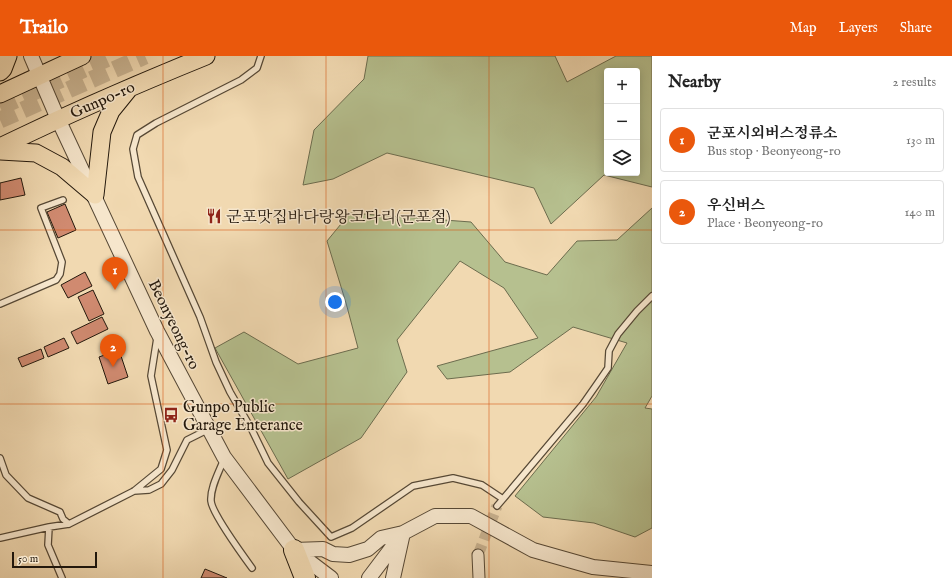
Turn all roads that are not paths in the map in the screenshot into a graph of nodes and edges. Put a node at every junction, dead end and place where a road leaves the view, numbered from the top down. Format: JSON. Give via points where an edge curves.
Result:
{"nodes":[{"id":1,"x":8,"y":56,"type":"edge"},
{"id":2,"x":31,"y":56,"type":"edge"},
{"id":3,"x":82,"y":56,"type":"edge"},
{"id":4,"x":206,"y":56,"type":"edge"},
{"id":5,"x":261,"y":56,"type":"edge"},
{"id":6,"x":0,"y":72,"type":"edge"},
{"id":7,"x":40,"y":76,"type":"junction"},
{"id":8,"x":132,"y":86,"type":"junction"},
{"id":9,"x":0,"y":94,"type":"edge"},
{"id":10,"x":58,"y":119,"type":"junction"},
{"id":11,"x":0,"y":147,"type":"edge"},
{"id":12,"x":0,"y":151,"type":"edge"},
{"id":13,"x":95,"y":196,"type":"junction"},
{"id":14,"x":63,"y":200,"type":"dead end"},
{"id":15,"x":652,"y":296,"type":"edge"},
{"id":16,"x":0,"y":304,"type":"edge"},
{"id":17,"x":158,"y":331,"type":"junction"},
{"id":18,"x":209,"y":429,"type":"junction"},
{"id":19,"x":224,"y":457,"type":"junction"},
{"id":20,"x":0,"y":458,"type":"edge"},
{"id":21,"x":134,"y":491,"type":"junction"},
{"id":22,"x":503,"y":498,"type":"junction"},
{"id":23,"x":497,"y":506,"type":"tunnel mouth"},
{"id":24,"x":69,"y":524,"type":"junction"},
{"id":25,"x":49,"y":527,"type":"junction"},
{"id":26,"x":403,"y":533,"type":"junction"},
{"id":27,"x":332,"y":537,"type":"junction"},
{"id":28,"x":0,"y":538,"type":"edge"},
{"id":29,"x":323,"y":549,"type":"junction"},
{"id":30,"x":294,"y":550,"type":"junction"},
{"id":31,"x":478,"y":555,"type":"tunnel mouth"},
{"id":32,"x":252,"y":568,"type":"dead end"},
{"id":33,"x":652,"y":573,"type":"edge"},
{"id":34,"x":62,"y":578,"type":"edge"},
{"id":35,"x":305,"y":578,"type":"edge"},
{"id":36,"x":331,"y":578,"type":"edge"},
{"id":37,"x":369,"y":578,"type":"edge"},
{"id":38,"x":393,"y":578,"type":"edge"},
{"id":39,"x":479,"y":578,"type":"edge"}],
"edges":[{"from":1,"to":6,"type":"main road"},
{"from":2,"to":7,"type":"street","name":"Beonyeong-ro"},
{"from":3,"to":7,"type":"main road"},
{"from":4,"to":8,"type":"main road","name":"Gunpo-ro"},
{"from":5,"to":27,"type":"lane","via":[[257,68],[241,80],[137,135],[133,149],[138,177],[230,392],[268,463],[299,502]]},
{"from":7,"to":9,"type":"main road"},
{"from":7,"to":10,"type":"street","name":"Beonyeong-ro"},
{"from":8,"to":10,"type":"main road","name":"Gunpo-ro"},
{"from":8,"to":13,"type":"main road","via":[[111,111],[102,132]]},
{"from":10,"to":11,"type":"main road","name":"Gunpo-ro"},
{"from":10,"to":13,"type":"street","name":"Beonyeong-ro"},
{"from":12,"to":13,"type":"main road","via":[[36,153],[62,166]]},
{"from":13,"to":17,"type":"street","name":"Beonyeong-ro"},
{"from":14,"to":16,"type":"lane","via":[[41,208],[62,262],[60,274],[56,280]]},
{"from":15,"to":22,"type":"lane","via":[[618,334],[609,351],[608,368],[583,404]]},
{"from":17,"to":18,"type":"street","name":"Beonyeong-ro"},
{"from":17,"to":21,"type":"lane","via":[[151,376],[167,450],[161,469]]},
{"from":18,"to":19,"type":"street","name":"Beonyeong-ro"},
{"from":18,"to":21,"type":"lane","via":[[187,440],[172,470],[161,484],[149,490]]},
{"from":19,"to":30,"type":"street","name":"Beonyeong-ro"},
{"from":19,"to":32,"type":"lane","via":[[212,490],[211,503]]},
{"from":20,"to":24,"type":"lane","via":[[6,475],[28,498],[60,512]]},
{"from":21,"to":24,"type":"lane"},
{"from":22,"to":23,"type":"lane"},
{"from":22,"to":27,"type":"lane","via":[[482,485],[453,478],[413,486],[352,528]]},
{"from":24,"to":25,"type":"lane"},
{"from":25,"to":28,"type":"lane"},
{"from":25,"to":34,"type":"lane","via":[[48,546]]},
{"from":26,"to":29,"type":"street","via":[[381,538],[368,549],[349,555],[333,554]]},
{"from":26,"to":33,"type":"street","via":[[435,516],[471,516],[533,550],[593,567]]},
{"from":26,"to":37,"type":"street"},
{"from":26,"to":38,"type":"street"},
{"from":27,"to":29,"type":"lane"},
{"from":29,"to":30,"type":"street"},
{"from":30,"to":35,"type":"highway"},
{"from":30,"to":36,"type":"street","name":"Beonyeong-ro"},
{"from":31,"to":39,"type":"street"}]}
